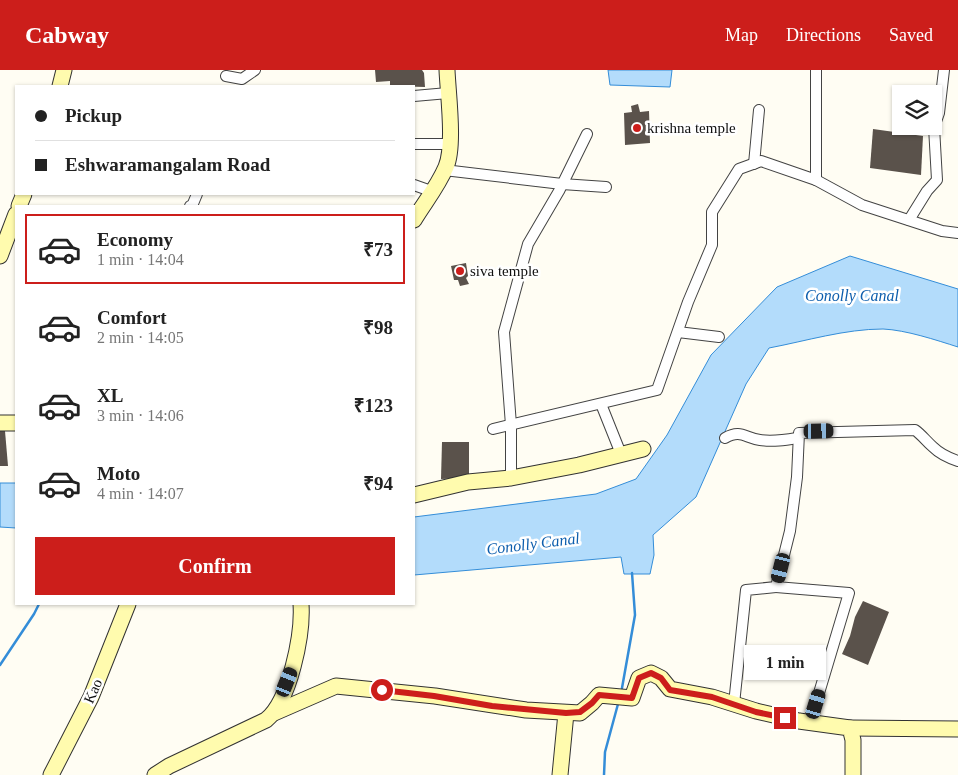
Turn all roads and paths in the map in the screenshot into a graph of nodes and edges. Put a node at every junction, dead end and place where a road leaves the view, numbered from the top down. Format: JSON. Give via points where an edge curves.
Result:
{"nodes":[{"id":1,"x":64,"y":70,"type":"edge"},
{"id":2,"x":255,"y":70,"type":"edge"},
{"id":3,"x":448,"y":70,"type":"edge"},
{"id":4,"x":816,"y":70,"type":"edge"},
{"id":5,"x":944,"y":70,"type":"edge"},
{"id":6,"x":228,"y":73,"type":"edge"},
{"id":7,"x":60,"y":85,"type":"edge"},
{"id":8,"x":222,"y":85,"type":"edge"},
{"id":9,"x":448,"y":93,"type":"junction"},
{"id":10,"x":415,"y":96,"type":"edge"},
{"id":11,"x":759,"y":110,"type":"dead end"},
{"id":12,"x":587,"y":134,"type":"dead end"},
{"id":13,"x":415,"y":144,"type":"edge"},
{"id":14,"x":450,"y":144,"type":"junction"},
{"id":15,"x":754,"y":164,"type":"junction"},
{"id":16,"x":444,"y":170,"type":"junction"},
{"id":17,"x":816,"y":180,"type":"junction"},
{"id":18,"x":562,"y":184,"type":"junction"},
{"id":19,"x":415,"y":185,"type":"edge"},
{"id":20,"x":606,"y":187,"type":"dead end"},
{"id":21,"x":431,"y":191,"type":"junction"},
{"id":22,"x":15,"y":217,"type":"edge"},
{"id":23,"x":415,"y":218,"type":"edge"},
{"id":24,"x":909,"y":220,"type":"junction"},
{"id":25,"x":958,"y":233,"type":"edge"},
{"id":26,"x":0,"y":256,"type":"edge"},
{"id":27,"x":678,"y":332,"type":"junction"},
{"id":28,"x":719,"y":337,"type":"dead end"},
{"id":29,"x":601,"y":404,"type":"junction"},
{"id":30,"x":0,"y":423,"type":"edge"},
{"id":31,"x":15,"y":423,"type":"edge"},
{"id":32,"x":511,"y":425,"type":"junction"},
{"id":33,"x":494,"y":429,"type":"dead end"},
{"id":34,"x":725,"y":438,"type":"dead end"},
{"id":35,"x":797,"y":438,"type":"junction"},
{"id":36,"x":643,"y":449,"type":"dead end"},
{"id":37,"x":621,"y":454,"type":"junction"},
{"id":38,"x":958,"y":461,"type":"edge"},
{"id":39,"x":511,"y":478,"type":"junction"},
{"id":40,"x":415,"y":495,"type":"edge"},
{"id":41,"x":776,"y":587,"type":"junction"},
{"id":42,"x":128,"y":605,"type":"edge"},
{"id":43,"x":302,"y":609,"type":"edge"},
{"id":44,"x":734,"y":704,"type":"junction"},
{"id":45,"x":274,"y":713,"type":"junction"},
{"id":46,"x":566,"y":713,"type":"junction"},
{"id":47,"x":810,"y":723,"type":"junction"},
{"id":48,"x":850,"y":728,"type":"junction"},
{"id":49,"x":958,"y":729,"type":"edge"},
{"id":50,"x":51,"y":775,"type":"edge"},
{"id":51,"x":155,"y":775,"type":"edge"},
{"id":52,"x":560,"y":775,"type":"edge"},
{"id":53,"x":853,"y":775,"type":"edge"}],
"edges":[{"from":1,"to":7,"type":"street"},
{"from":2,"to":6,"type":"street","via":[[242,79]]},
{"from":3,"to":9,"type":"street"},
{"from":4,"to":17,"type":"street"},
{"from":5,"to":24,"type":"street","via":[[939,113],[934,127],[937,180]]},
{"from":6,"to":8,"type":"street"},
{"from":9,"to":10,"type":"street"},
{"from":9,"to":14,"type":"street"},
{"from":11,"to":15,"type":"street"},
{"from":12,"to":18,"type":"street"},
{"from":13,"to":14,"type":"street"},
{"from":14,"to":16,"type":"street"},
{"from":15,"to":17,"type":"street","via":[[762,161]]},
{"from":15,"to":27,"type":"street","via":[[739,169],[712,212],[712,245]]},
{"from":16,"to":18,"type":"street"},
{"from":16,"to":21,"type":"street"},
{"from":17,"to":24,"type":"street","via":[[862,205]]},
{"from":18,"to":20,"type":"street"},
{"from":18,"to":32,"type":"street","via":[[528,244],[504,332]]},
{"from":19,"to":21,"type":"street"},
{"from":21,"to":23,"type":"street"},
{"from":22,"to":26,"type":"street"},
{"from":24,"to":25,"type":"street"},
{"from":27,"to":28,"type":"street"},
{"from":27,"to":29,"type":"street","via":[[658,390]]},
{"from":29,"to":32,"type":"street"},
{"from":29,"to":37,"type":"street"},
{"from":30,"to":31,"type":"street"},
{"from":32,"to":33,"type":"street"},
{"from":32,"to":39,"type":"street"},
{"from":34,"to":35,"type":"street","via":[[734,433],[758,440]]},
{"from":35,"to":38,"type":"street","via":[[802,432],[915,430],[933,448]]},
{"from":35,"to":41,"type":"street","via":[[797,477],[790,531]]},
{"from":36,"to":37,"type":"street"},
{"from":37,"to":39,"type":"street"},
{"from":39,"to":40,"type":"street","via":[[468,482]]},
{"from":41,"to":44,"type":"street","via":[[746,590]]},
{"from":41,"to":47,"type":"street","via":[[850,594]]},
{"from":42,"to":50,"type":"street","name":"Kao","via":[[92,698]]},
{"from":43,"to":45,"type":"street","via":[[293,666]]},
{"from":44,"to":46,"type":"street","via":[[670,690],[656,675],[648,674],[639,678],[632,698],[599,695],[580,712]]},
{"from":44,"to":47,"type":"street"},
{"from":45,"to":46,"type":"street","via":[[336,686]]},
{"from":45,"to":51,"type":"street","via":[[266,720]]},
{"from":46,"to":52,"type":"street"},
{"from":47,"to":48,"type":"street"},
{"from":48,"to":49,"type":"street"},
{"from":48,"to":53,"type":"street"}]}
